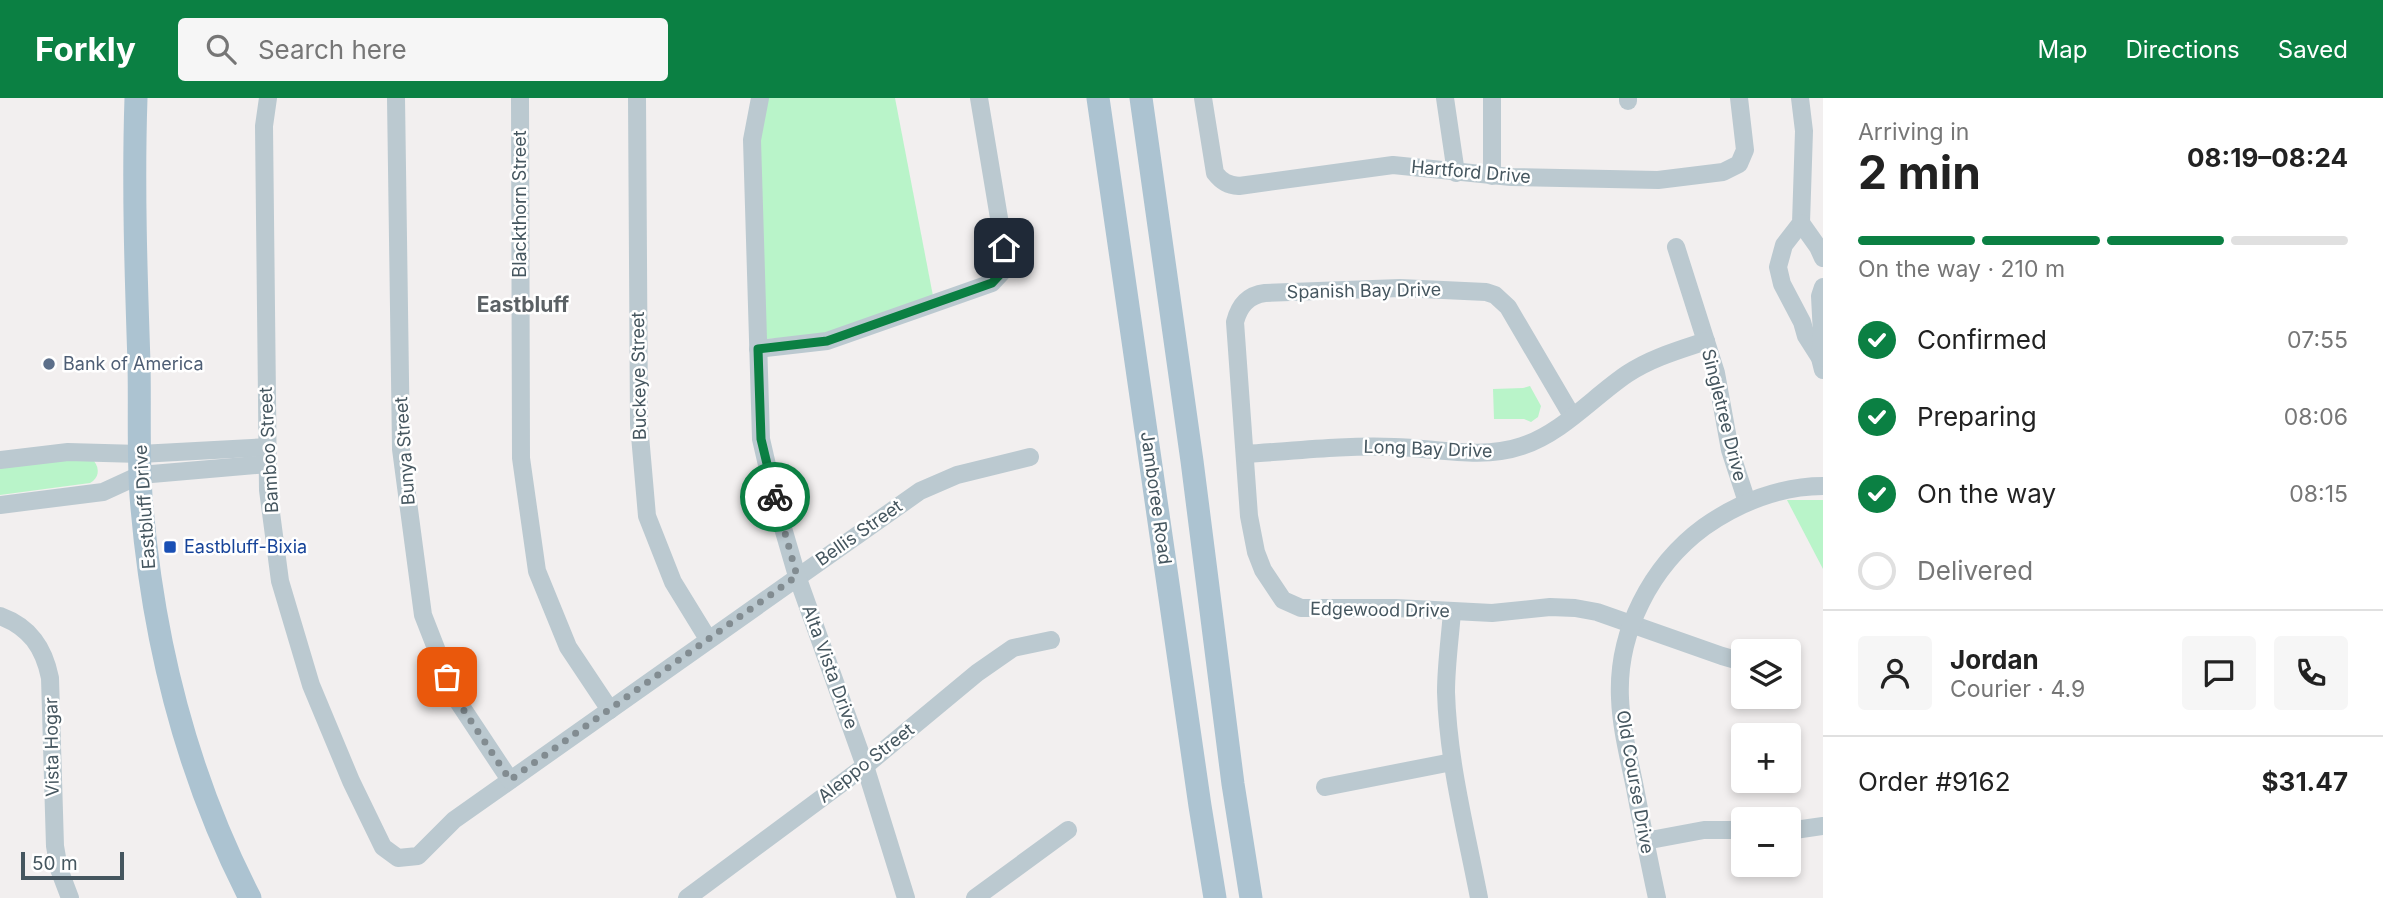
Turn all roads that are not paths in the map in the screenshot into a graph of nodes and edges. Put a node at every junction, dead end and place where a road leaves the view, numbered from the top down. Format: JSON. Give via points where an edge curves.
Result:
{"nodes":[{"id":1,"x":136,"y":98,"type":"edge"},
{"id":2,"x":268,"y":98,"type":"edge"},
{"id":3,"x":396,"y":98,"type":"edge"},
{"id":4,"x":520,"y":98,"type":"edge"},
{"id":5,"x":637,"y":98,"type":"edge"},
{"id":6,"x":760,"y":98,"type":"edge"},
{"id":7,"x":979,"y":98,"type":"edge"},
{"id":8,"x":1098,"y":98,"type":"edge"},
{"id":9,"x":1141,"y":98,"type":"edge"},
{"id":10,"x":1203,"y":98,"type":"edge"},
{"id":11,"x":1445,"y":98,"type":"edge"},
{"id":12,"x":1492,"y":98,"type":"edge"},
{"id":13,"x":1739,"y":98,"type":"edge"},
{"id":14,"x":1800,"y":98,"type":"edge"},
{"id":15,"x":1456,"y":173,"type":"junction"},
{"id":16,"x":1492,"y":176,"type":"junction"},
{"id":17,"x":1801,"y":223,"type":"junction"},
{"id":18,"x":1676,"y":247,"type":"dead end"},
{"id":19,"x":1823,"y":258,"type":"edge"},
{"id":20,"x":1821,"y":291,"type":"edge"},
{"id":21,"x":1792,"y":301,"type":"junction"},
{"id":22,"x":1706,"y":341,"type":"junction"},
{"id":23,"x":758,"y":349,"type":"junction"},
{"id":24,"x":1821,"y":364,"type":"edge"},
{"id":25,"x":1572,"y":416,"type":"junction"},
{"id":26,"x":1245,"y":454,"type":"junction"},
{"id":27,"x":268,"y":456,"type":"junction"},
{"id":28,"x":1030,"y":457,"type":"dead end"},
{"id":29,"x":0,"y":460,"type":"edge"},
{"id":30,"x":140,"y":465,"type":"junction"},
{"id":31,"x":1823,"y":486,"type":"edge"},
{"id":32,"x":1747,"y":502,"type":"junction"},
{"id":33,"x":0,"y":505,"type":"edge"},
{"id":34,"x":797,"y":576,"type":"junction"},
{"id":35,"x":1452,"y":612,"type":"junction"},
{"id":36,"x":0,"y":617,"type":"edge"},
{"id":37,"x":1632,"y":624,"type":"junction"},
{"id":38,"x":708,"y":639,"type":"junction"},
{"id":39,"x":1051,"y":640,"type":"dead end"},
{"id":40,"x":1731,"y":659,"type":"edge"},
{"id":41,"x":610,"y":710,"type":"junction"},
{"id":42,"x":1452,"y":762,"type":"junction"},
{"id":43,"x":865,"y":766,"type":"junction"},
{"id":44,"x":510,"y":780,"type":"junction"},
{"id":45,"x":1325,"y":787,"type":"dead end"},
{"id":46,"x":1823,"y":826,"type":"edge"},
{"id":47,"x":1801,"y":829,"type":"edge"},
{"id":48,"x":1068,"y":830,"type":"dead end"},
{"id":49,"x":1731,"y":830,"type":"edge"},
{"id":50,"x":1645,"y":841,"type":"junction"},
{"id":51,"x":398,"y":858,"type":"joint"},
{"id":52,"x":70,"y":898,"type":"edge"},
{"id":53,"x":250,"y":898,"type":"edge"},
{"id":54,"x":687,"y":898,"type":"edge"},
{"id":55,"x":906,"y":898,"type":"edge"},
{"id":56,"x":975,"y":898,"type":"edge"},
{"id":57,"x":1216,"y":898,"type":"edge"},
{"id":58,"x":1251,"y":898,"type":"edge"},
{"id":59,"x":1479,"y":898,"type":"edge"},
{"id":60,"x":1657,"y":898,"type":"edge"}],
"edges":[{"from":1,"to":30,"type":"main road","name":"Eastbluff Drive"},
{"from":2,"to":27,"type":"street","name":"Bamboo Street","via":[[264,126]]},
{"from":3,"to":44,"type":"street","name":"Bunya Street","via":[[401,449],[423,615],[455,697]]},
{"from":4,"to":41,"type":"street","name":"Blackthorn Street","via":[[521,458],[537,572],[568,647]]},
{"from":5,"to":38,"type":"street","name":"Buckeye Street","via":[[639,424],[647,516],[673,582]]},
{"from":6,"to":23,"type":"street","name":"Alta Vista Drive","via":[[752,140]]},
{"from":7,"to":23,"type":"street","via":[[1005,269],[992,283],[827,341]]},
{"from":8,"to":57,"type":"main road","name":"Jamboree Road"},
{"from":9,"to":58,"type":"main road"},
{"from":10,"to":15,"type":"street","name":"Hartford Drive","via":[[1212,164],[1221,180],[1230,185],[1385,166]]},
{"from":11,"to":15,"type":"street"},
{"from":12,"to":16,"type":"street"},
{"from":13,"to":16,"type":"street","name":"Hartford Drive","via":[[1745,150],[1731,170],[1658,180]]},
{"from":14,"to":17,"type":"street","via":[[1804,131]]},
{"from":15,"to":16,"type":"street","name":"Hartford Drive"},
{"from":17,"to":19,"type":"street"},
{"from":17,"to":21,"type":"street","via":[[1784,245],[1778,267]]},
{"from":18,"to":22,"type":"street","name":"Singletree Drive"},
{"from":20,"to":21,"type":"street"},
{"from":20,"to":24,"type":"street"},
{"from":21,"to":24,"type":"street"},
{"from":22,"to":25,"type":"street","name":"Long Bay Drive","via":[[1646,363]]},
{"from":22,"to":32,"type":"street","name":"Singletree Drive","via":[[1732,460]]},
{"from":23,"to":34,"type":"street","name":"Alta Vista Drive","via":[[761,439]]},
{"from":25,"to":26,"type":"street","name":"Long Bay Drive","via":[[1542,438],[1502,452],[1350,447]]},
{"from":25,"to":26,"type":"street","name":"Spanish Bay Drive","via":[[1508,307],[1495,295],[1400,288],[1265,293],[1243,304],[1235,323]]},
{"from":26,"to":35,"type":"street","name":"Edgewood Drive","via":[[1256,552],[1283,600],[1301,608]]},
{"from":27,"to":30,"type":"street"},
{"from":27,"to":51,"type":"street","name":"Bamboo Street","via":[[279,581],[311,685],[383,847]]},
{"from":28,"to":34,"type":"street","name":"Bellis Street","via":[[957,475],[920,491]]},
{"from":29,"to":30,"type":"street","via":[[68,452]]},
{"from":30,"to":33,"type":"street","via":[[103,492]]},
{"from":30,"to":53,"type":"main road","name":"Eastbluff Drive","via":[[147,563],[170,686],[206,801]]},
{"from":31,"to":32,"type":"street","name":"Old Course Drive","via":[[1787,490]]},
{"from":32,"to":37,"type":"street","name":"Old Course Drive","via":[[1717,518],[1672,555]]},
{"from":34,"to":38,"type":"street","name":"Bellis Street"},
{"from":34,"to":43,"type":"street","name":"Alta Vista Drive"},
{"from":35,"to":37,"type":"street","name":"Edgewood Drive","via":[[1575,608]]},
{"from":35,"to":42,"type":"street","via":[[1446,690]]},
{"from":36,"to":52,"type":"street","name":"Vista Hogar","via":[[21,626],[42,649],[47,663],[55,846]]},
{"from":37,"to":40,"type":"street","name":"Edgewood Drive"},
{"from":37,"to":50,"type":"street","name":"Old Course Drive","via":[[1621,669],[1621,720]]},
{"from":38,"to":41,"type":"street","name":"Bellis Street"},
{"from":39,"to":43,"type":"street","name":"Aleppo Street","via":[[1013,648]]},
{"from":41,"to":44,"type":"street","name":"Bellis Street"},
{"from":42,"to":45,"type":"street"},
{"from":42,"to":59,"type":"street"},
{"from":43,"to":54,"type":"street","name":"Aleppo Street"},
{"from":43,"to":55,"type":"street","name":"Alta Vista Drive"},
{"from":44,"to":51,"type":"street","name":"Bellis Street","via":[[454,820],[418,856]]},
{"from":46,"to":47,"type":"street"},
{"from":48,"to":56,"type":"street"},
{"from":49,"to":50,"type":"street"},
{"from":50,"to":60,"type":"street","name":"Old Course Drive"}]}
